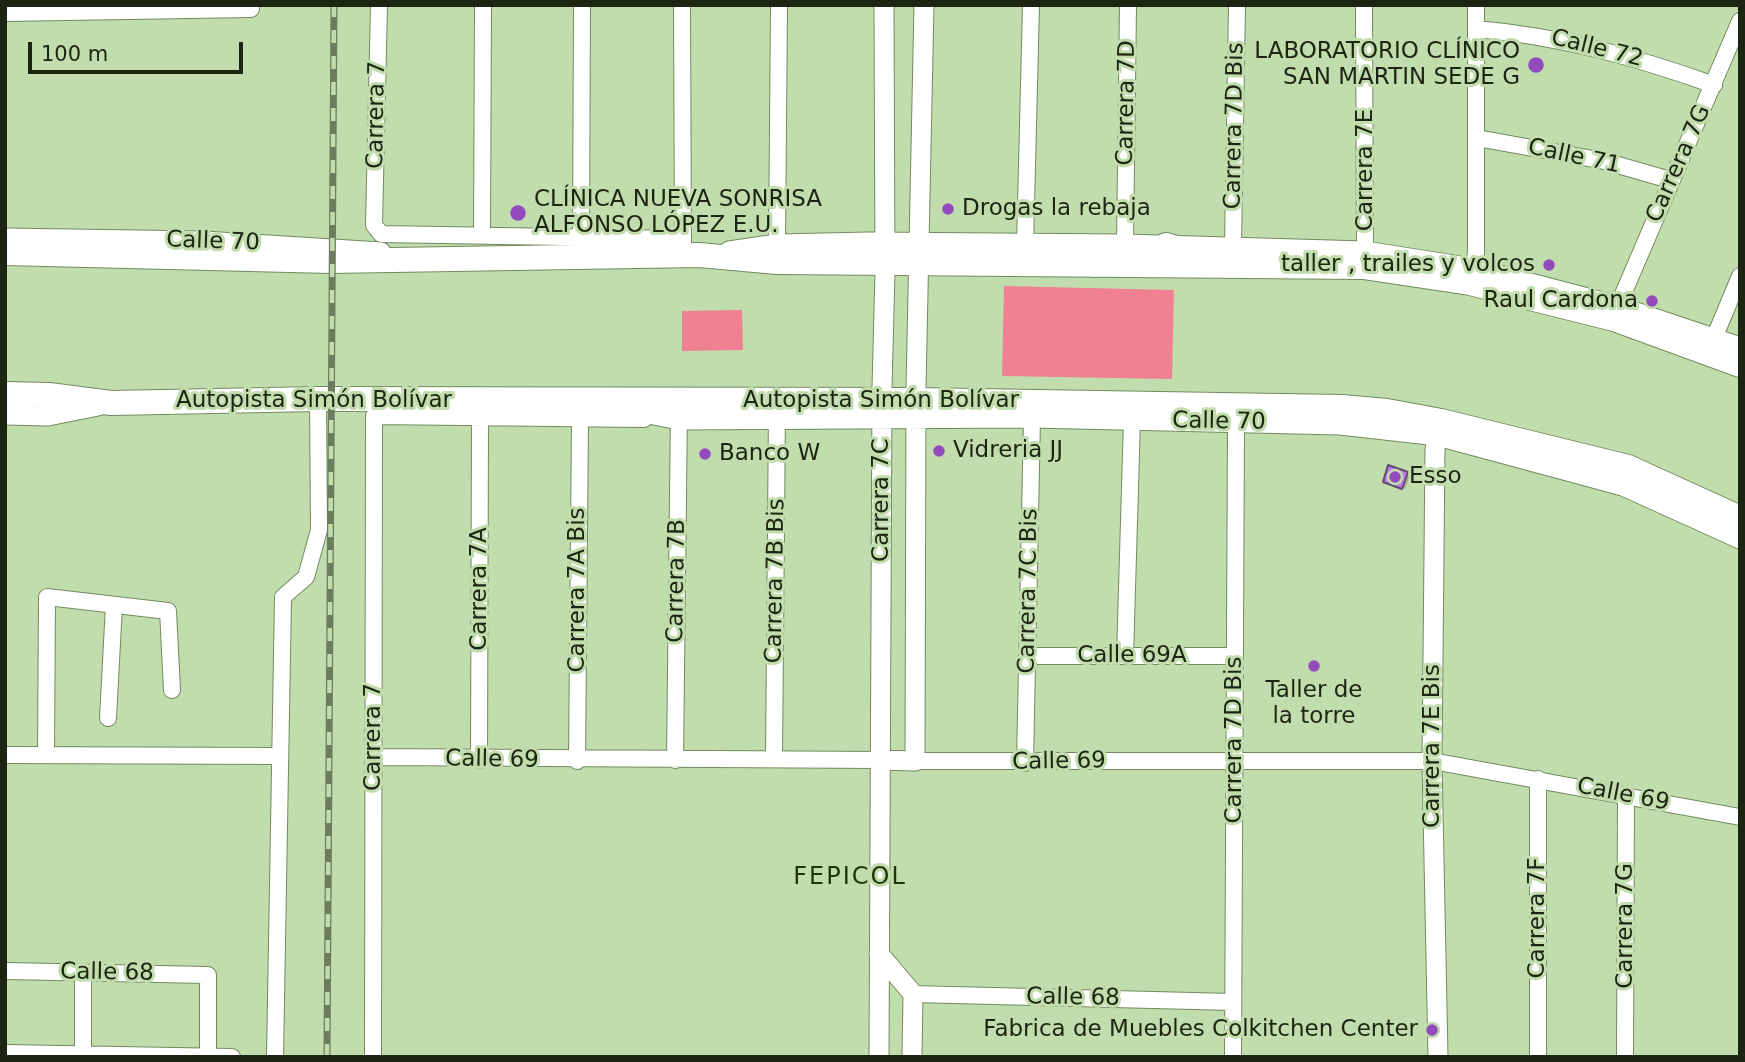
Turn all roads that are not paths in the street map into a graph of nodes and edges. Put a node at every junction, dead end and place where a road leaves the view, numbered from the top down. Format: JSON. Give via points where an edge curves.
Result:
{"nodes":[{"id":1,"x":379,"y":5,"type":"edge"},
{"id":2,"x":484,"y":5,"type":"edge"},
{"id":3,"x":582,"y":5,"type":"edge"},
{"id":4,"x":682,"y":5,"type":"edge"},
{"id":5,"x":779,"y":5,"type":"edge"},
{"id":6,"x":884,"y":5,"type":"edge"},
{"id":7,"x":924,"y":5,"type":"edge"},
{"id":8,"x":1031,"y":5,"type":"edge"},
{"id":9,"x":1128,"y":5,"type":"edge"},
{"id":10,"x":1237,"y":5,"type":"edge"},
{"id":11,"x":1364,"y":5,"type":"edge"},
{"id":12,"x":1476,"y":5,"type":"edge"},
{"id":13,"x":251,"y":9,"type":"dead end"},
{"id":14,"x":5,"y":13,"type":"edge"},
{"id":15,"x":1740,"y":21,"type":"edge"},
{"id":16,"x":1476,"y":29,"type":"junction"},
{"id":17,"x":1714,"y":85,"type":"junction"},
{"id":18,"x":1477,"y":138,"type":"junction"},
{"id":19,"x":1670,"y":180,"type":"junction"},
{"id":20,"x":482,"y":235,"type":"junction"},
{"id":21,"x":581,"y":235,"type":"junction"},
{"id":22,"x":5,"y":239,"type":"edge"},
{"id":23,"x":777,"y":244,"type":"junction"},
{"id":24,"x":1125,"y":244,"type":"junction"},
{"id":25,"x":1025,"y":245,"type":"junction"},
{"id":26,"x":1166,"y":245,"type":"joint"},
{"id":27,"x":688,"y":249,"type":"junction"},
{"id":28,"x":1365,"y":251,"type":"junction"},
{"id":29,"x":885,"y":252,"type":"junction"},
{"id":30,"x":5,"y":253,"type":"edge"},
{"id":31,"x":919,"y":253,"type":"junction"},
{"id":32,"x":1232,"y":255,"type":"junction"},
{"id":33,"x":420,"y":258,"type":"junction"},
{"id":34,"x":1096,"y":265,"type":"junction"},
{"id":35,"x":1473,"y":268,"type":"junction"},
{"id":36,"x":1740,"y":276,"type":"edge"},
{"id":37,"x":1618,"y":306,"type":"junction"},
{"id":38,"x":1715,"y":336,"type":"junction"},
{"id":39,"x":1740,"y":347,"type":"edge"},
{"id":40,"x":1740,"y":365,"type":"edge"},
{"id":41,"x":5,"y":394,"type":"edge"},
{"id":42,"x":318,"y":399,"type":"junction"},
{"id":43,"x":111,"y":403,"type":"junction"},
{"id":44,"x":1167,"y":404,"type":"junction"},
{"id":45,"x":1201,"y":405,"type":"junction"},
{"id":46,"x":916,"y":409,"type":"junction"},
{"id":47,"x":580,"y":410,"type":"junction"},
{"id":48,"x":777,"y":410,"type":"junction"},
{"id":49,"x":882,"y":410,"type":"junction"},
{"id":50,"x":679,"y":411,"type":"junction"},
{"id":51,"x":5,"y":415,"type":"edge"},
{"id":52,"x":480,"y":418,"type":"junction"},
{"id":53,"x":1032,"y":418,"type":"junction"},
{"id":54,"x":1132,"y":420,"type":"junction"},
{"id":55,"x":1236,"y":423,"type":"junction"},
{"id":56,"x":1438,"y":436,"type":"junction"},
{"id":57,"x":1740,"y":518,"type":"edge"},
{"id":58,"x":1740,"y":539,"type":"edge"},
{"id":59,"x":114,"y":605,"type":"junction"},
{"id":60,"x":1028,"y":656,"type":"junction"},
{"id":61,"x":1125,"y":656,"type":"junction"},
{"id":62,"x":1235,"y":656,"type":"junction"},
{"id":63,"x":172,"y":690,"type":"dead end"},
{"id":64,"x":108,"y":718,"type":"dead end"},
{"id":65,"x":5,"y":755,"type":"edge"},
{"id":66,"x":46,"y":755,"type":"junction"},
{"id":67,"x":280,"y":756,"type":"junction"},
{"id":68,"x":373,"y":757,"type":"junction"},
{"id":69,"x":774,"y":759,"type":"junction"},
{"id":70,"x":479,"y":760,"type":"junction"},
{"id":71,"x":675,"y":760,"type":"junction"},
{"id":72,"x":880,"y":760,"type":"junction"},
{"id":73,"x":1234,"y":760,"type":"junction"},
{"id":74,"x":577,"y":761,"type":"junction"},
{"id":75,"x":915,"y":761,"type":"junction"},
{"id":76,"x":1432,"y":761,"type":"junction"},
{"id":77,"x":1025,"y":763,"type":"junction"},
{"id":78,"x":1538,"y":779,"type":"junction"},
{"id":79,"x":1626,"y":795,"type":"junction"},
{"id":80,"x":1740,"y":817,"type":"edge"},
{"id":81,"x":879,"y":954,"type":"junction"},
{"id":82,"x":5,"y":971,"type":"edge"},
{"id":83,"x":83,"y":972,"type":"junction"},
{"id":84,"x":913,"y":994,"type":"junction"},
{"id":85,"x":1233,"y":1002,"type":"junction"},
{"id":86,"x":5,"y":1053,"type":"edge"},
{"id":87,"x":208,"y":1055,"type":"junction"},
{"id":88,"x":83,"y":1056,"type":"edge"},
{"id":89,"x":232,"y":1057,"type":"edge"},
{"id":90,"x":275,"y":1057,"type":"edge"},
{"id":91,"x":373,"y":1057,"type":"edge"},
{"id":92,"x":879,"y":1057,"type":"edge"},
{"id":93,"x":912,"y":1057,"type":"edge"},
{"id":94,"x":1233,"y":1057,"type":"edge"},
{"id":95,"x":1438,"y":1057,"type":"edge"},
{"id":96,"x":1538,"y":1057,"type":"edge"},
{"id":97,"x":1625,"y":1057,"type":"edge"}],
"edges":[{"from":1,"to":20,"type":"street","name":"Carrera 7","via":[[374,225],[387,236]]},
{"from":2,"to":20,"type":"street"},
{"from":3,"to":21,"type":"street"},
{"from":4,"to":27,"type":"street"},
{"from":5,"to":23,"type":"street"},
{"from":6,"to":29,"type":"street","name":"Carrera 7C"},
{"from":7,"to":31,"type":"street","name":"Carrera 7C"},
{"from":8,"to":25,"type":"street"},
{"from":9,"to":24,"type":"street","name":"Carrera 7D"},
{"from":10,"to":32,"type":"street","name":"Carrera 7D Bis"},
{"from":11,"to":28,"type":"street","name":"Carrera 7E"},
{"from":12,"to":16,"type":"street"},
{"from":13,"to":14,"type":"street"},
{"from":15,"to":17,"type":"street","name":"Carrera 7G"},
{"from":16,"to":17,"type":"street","name":"Calle 72","via":[[1529,33],[1580,44],[1648,61]]},
{"from":16,"to":18,"type":"street"},
{"from":17,"to":19,"type":"street","name":"Carrera 7G"},
{"from":18,"to":19,"type":"street","name":"Calle 71","via":[[1604,161]]},
{"from":18,"to":35,"type":"street"},
{"from":19,"to":37,"type":"street","name":"Carrera 7G"},
{"from":20,"to":21,"type":"street"},
{"from":21,"to":27,"type":"street"},
{"from":22,"to":33,"type":"street","name":"Calle 70","via":[[306,246]]},
{"from":23,"to":27,"type":"street"},
{"from":23,"to":29,"type":"street"},
{"from":24,"to":25,"type":"street"},
{"from":24,"to":26,"type":"street"},
{"from":24,"to":34,"type":"highway"},
{"from":25,"to":31,"type":"street"},
{"from":26,"to":32,"type":"highway"},
{"from":27,"to":29,"type":"highway","via":[[777,262]]},
{"from":27,"to":33,"type":"highway"},
{"from":28,"to":32,"type":"street"},
{"from":28,"to":35,"type":"street"},
{"from":29,"to":31,"type":"highway"},
{"from":29,"to":49,"type":"street","name":"Carrera 7C"},
{"from":30,"to":33,"type":"highway","via":[[331,261]]},
{"from":31,"to":34,"type":"highway"},
{"from":31,"to":46,"type":"street","name":"Carrera 7C"},
{"from":32,"to":34,"type":"highway"},
{"from":32,"to":40,"type":"highway","via":[[1470,283],[1614,319]]},
{"from":35,"to":37,"type":"street"},
{"from":36,"to":38,"type":"street"},
{"from":37,"to":38,"type":"street"},
{"from":38,"to":39,"type":"street"},
{"from":41,"to":43,"type":"highway","name":"Autopista Simón Bolívar"},
{"from":42,"to":43,"type":"highway","name":"Autopista Simón Bolívar"},
{"from":42,"to":47,"type":"highway","name":"Autopista Simón Bolívar"},
{"from":42,"to":67,"type":"street","via":[[319,530],[306,578],[282,597]]},
{"from":43,"to":51,"type":"street","via":[[48,416]]},
{"from":44,"to":45,"type":"highway","name":"Autopista Simón Bolívar"},
{"from":44,"to":46,"type":"highway","name":"Autopista Simón Bolívar"},
{"from":44,"to":54,"type":"highway"},
{"from":45,"to":55,"type":"highway"},
{"from":45,"to":57,"type":"highway","name":"Autopista Simón Bolívar","via":[[1342,407],[1441,421],[1628,467]]},
{"from":46,"to":49,"type":"highway","name":"Autopista Simón Bolívar"},
{"from":46,"to":53,"type":"street","name":"Calle 70"},
{"from":46,"to":75,"type":"street","name":"Carrera 7C"},
{"from":47,"to":50,"type":"highway","name":"Autopista Simón Bolívar"},
{"from":47,"to":52,"type":"street"},
{"from":47,"to":74,"type":"street","name":"Carrera 7A Bis"},
{"from":48,"to":49,"type":"highway","name":"Autopista Simón Bolívar"},
{"from":48,"to":50,"type":"highway","name":"Autopista Simón Bolívar"},
{"from":48,"to":69,"type":"street","name":"Carrera 7B Bis"},
{"from":49,"to":72,"type":"street","name":"Carrera 7C"},
{"from":50,"to":71,"type":"street","name":"Carrera 7B"},
{"from":52,"to":68,"type":"street","name":"Carrera 7","via":[[374,416]]},
{"from":52,"to":70,"type":"street","name":"Carrera 7A"},
{"from":53,"to":54,"type":"street","name":"Calle 70"},
{"from":53,"to":60,"type":"street","name":"Carrera 7C Bis"},
{"from":54,"to":55,"type":"street","name":"Calle 70"},
{"from":54,"to":61,"type":"street"},
{"from":55,"to":56,"type":"street","name":"Calle 70","via":[[1340,425]]},
{"from":55,"to":62,"type":"street","name":"Carrera 7D Bis"},
{"from":56,"to":58,"type":"street","name":"Calle 70","via":[[1623,486]]},
{"from":56,"to":76,"type":"street","name":"Carrera 7E Bis"},
{"from":59,"to":63,"type":"street","via":[[168,611]]},
{"from":59,"to":64,"type":"street"},
{"from":59,"to":66,"type":"street","via":[[47,597]]},
{"from":60,"to":61,"type":"street","name":"Calle 69A"},
{"from":60,"to":77,"type":"street","name":"Carrera 7C Bis"},
{"from":61,"to":62,"type":"street","name":"Calle 69A"},
{"from":62,"to":73,"type":"street","name":"Carrera 7D Bis"},
{"from":65,"to":66,"type":"street"},
{"from":66,"to":67,"type":"street"},
{"from":67,"to":90,"type":"street"},
{"from":68,"to":70,"type":"street","name":"Calle 69"},
{"from":68,"to":91,"type":"street","name":"Carrera 7"},
{"from":69,"to":71,"type":"street","name":"Calle 69"},
{"from":69,"to":72,"type":"street","name":"Calle 69"},
{"from":70,"to":74,"type":"street","name":"Calle 69"},
{"from":71,"to":74,"type":"street","name":"Calle 69"},
{"from":72,"to":75,"type":"street","name":"Calle 69"},
{"from":72,"to":81,"type":"street","name":"Carrera 7C"},
{"from":73,"to":76,"type":"street","name":"Calle 69"},
{"from":73,"to":77,"type":"street","name":"Calle 69"},
{"from":73,"to":85,"type":"street","name":"Carrera 7D Bis"},
{"from":75,"to":77,"type":"street","name":"Calle 69"},
{"from":76,"to":78,"type":"street","name":"Calle 69"},
{"from":76,"to":95,"type":"street","name":"Carrera 7E Bis"},
{"from":78,"to":79,"type":"street","name":"Calle 69"},
{"from":78,"to":96,"type":"street","name":"Carrera 7F"},
{"from":79,"to":80,"type":"street","name":"Calle 69"},
{"from":79,"to":97,"type":"street","name":"Carrera 7G"},
{"from":81,"to":84,"type":"street"},
{"from":81,"to":92,"type":"street","name":"Carrera 7C"},
{"from":82,"to":83,"type":"street","name":"Calle 68"},
{"from":83,"to":87,"type":"street","name":"Calle 68","via":[[208,975]]},
{"from":83,"to":88,"type":"street"},
{"from":84,"to":85,"type":"street","name":"Calle 68"},
{"from":84,"to":93,"type":"street"},
{"from":85,"to":94,"type":"street","name":"Carrera 7D Bis"},
{"from":86,"to":88,"type":"street"},
{"from":87,"to":88,"type":"street"},
{"from":87,"to":89,"type":"street"}]}
